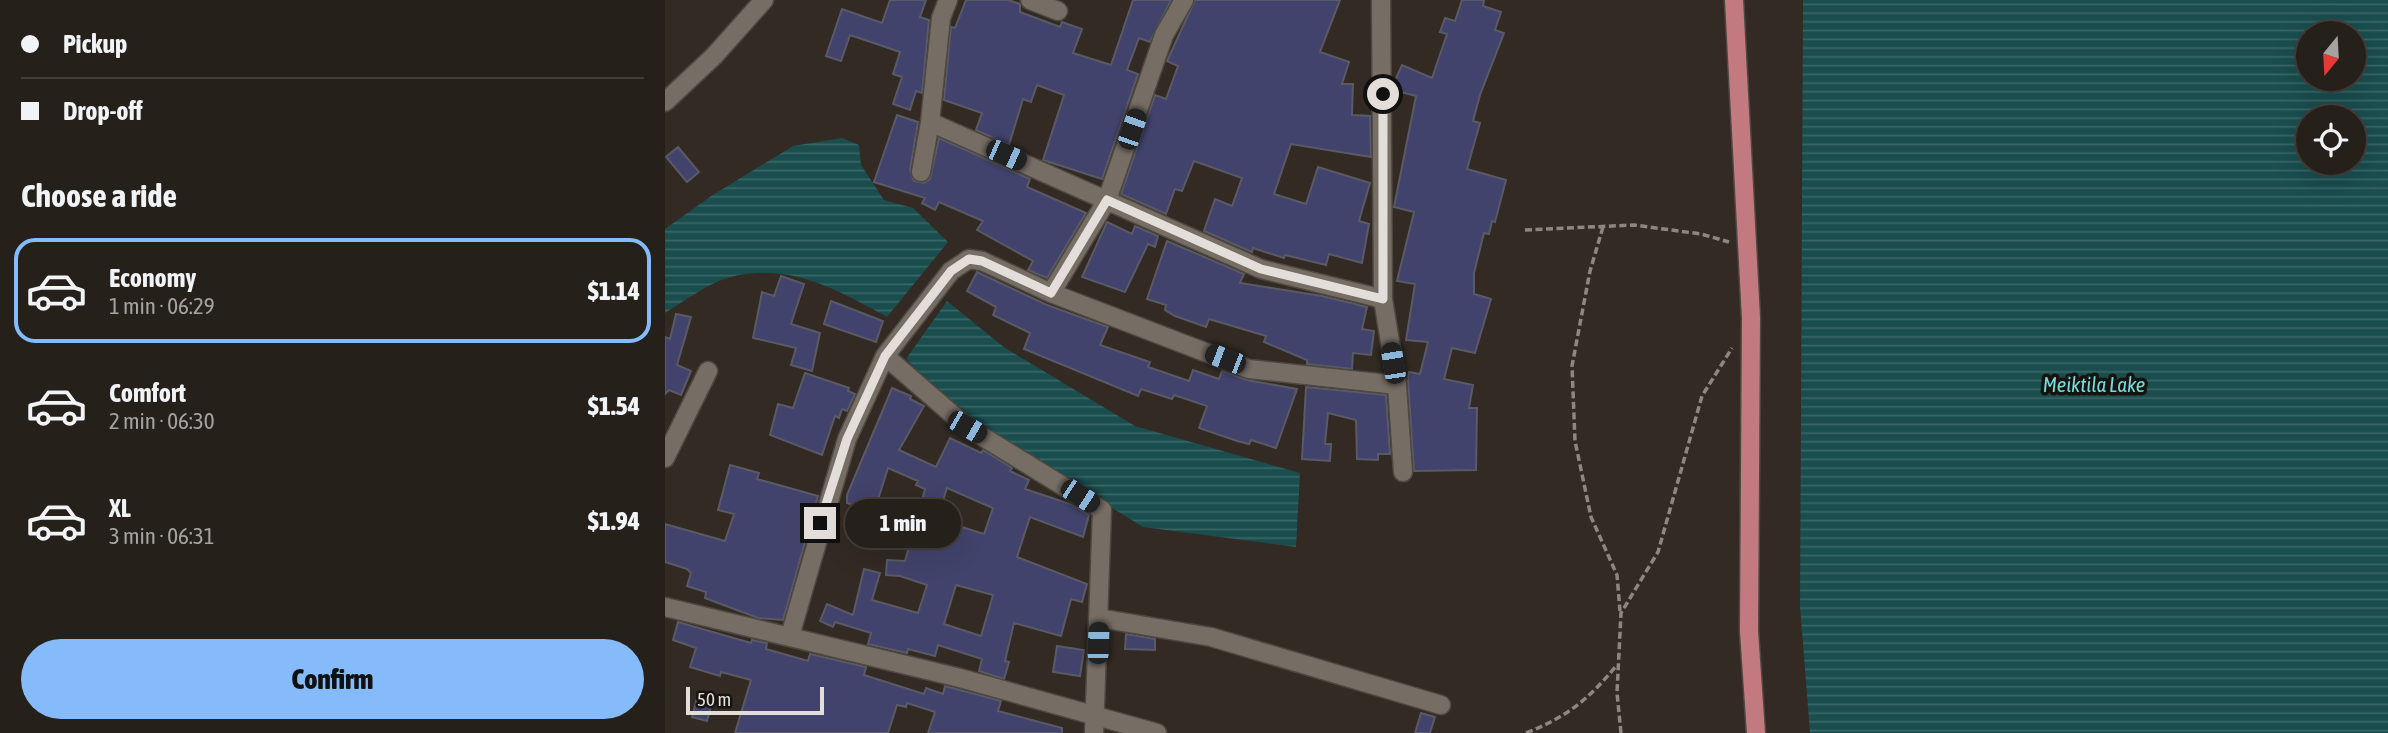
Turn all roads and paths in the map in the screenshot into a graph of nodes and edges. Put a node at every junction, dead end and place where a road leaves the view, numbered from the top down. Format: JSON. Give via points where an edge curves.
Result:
{"nodes":[{"id":1,"x":764,"y":0,"type":"edge"},
{"id":2,"x":948,"y":0,"type":"edge"},
{"id":3,"x":1030,"y":0,"type":"edge"},
{"id":4,"x":1184,"y":0,"type":"edge"},
{"id":5,"x":1381,"y":0,"type":"edge"},
{"id":6,"x":1734,"y":0,"type":"edge"},
{"id":7,"x":1058,"y":11,"type":"dead end"},
{"id":8,"x":665,"y":102,"type":"edge"},
{"id":9,"x":930,"y":122,"type":"junction"},
{"id":10,"x":921,"y":172,"type":"dead end"},
{"id":11,"x":1107,"y":200,"type":"junction"},
{"id":12,"x":1603,"y":226,"type":"junction"},
{"id":13,"x":1525,"y":230,"type":"dead end"},
{"id":14,"x":1747,"y":248,"type":"junction"},
{"id":15,"x":1051,"y":293,"type":"junction"},
{"id":16,"x":1383,"y":299,"type":"junction"},
{"id":17,"x":1751,"y":318,"type":"junction"},
{"id":18,"x":885,"y":356,"type":"junction"},
{"id":19,"x":708,"y":370,"type":"dead end"},
{"id":20,"x":1397,"y":385,"type":"junction"},
{"id":21,"x":665,"y":458,"type":"edge"},
{"id":22,"x":1403,"y":472,"type":"dead end"},
{"id":23,"x":665,"y":607,"type":"edge"},
{"id":24,"x":1621,"y":613,"type":"junction"},
{"id":25,"x":1099,"y":618,"type":"junction"},
{"id":26,"x":790,"y":636,"type":"junction"},
{"id":27,"x":1618,"y":664,"type":"junction"},
{"id":28,"x":1441,"y":705,"type":"dead end"},
{"id":29,"x":1095,"y":725,"type":"edge"},
{"id":30,"x":1157,"y":733,"type":"edge"},
{"id":31,"x":1526,"y":733,"type":"edge"},
{"id":32,"x":1621,"y":733,"type":"edge"},
{"id":33,"x":1756,"y":733,"type":"edge"}],
"edges":[{"from":1,"to":8,"type":"street"},
{"from":2,"to":9,"type":"street","via":[[941,18]]},
{"from":3,"to":7,"type":"street"},
{"from":4,"to":11,"type":"street","via":[[1164,35]]},
{"from":5,"to":16,"type":"street"},
{"from":6,"to":14,"type":"main road"},
{"from":9,"to":10,"type":"street"},
{"from":9,"to":11,"type":"street"},
{"from":11,"to":15,"type":"street"},
{"from":11,"to":16,"type":"street","via":[[1261,269]]},
{"from":12,"to":13,"type":"path"},
{"from":12,"to":14,"type":"path","via":[[1634,225],[1701,234]]},
{"from":12,"to":24,"type":"path","via":[[1572,366],[1575,441],[1591,517],[1617,575]]},
{"from":14,"to":17,"type":"main road"},
{"from":15,"to":18,"type":"street","via":[[969,259],[951,271]]},
{"from":15,"to":20,"type":"street","via":[[1249,369]]},
{"from":16,"to":20,"type":"street"},
{"from":17,"to":24,"type":"path","via":[[1702,396],[1658,552]]},
{"from":17,"to":33,"type":"main road","via":[[1749,631]]},
{"from":18,"to":25,"type":"street","via":[[967,427],[1102,510]]},
{"from":18,"to":26,"type":"street","via":[[847,439]]},
{"from":19,"to":21,"type":"street"},
{"from":20,"to":22,"type":"street"},
{"from":23,"to":26,"type":"street"},
{"from":24,"to":27,"type":"path"},
{"from":25,"to":28,"type":"street","via":[[1211,636]]},
{"from":25,"to":29,"type":"street"},
{"from":26,"to":29,"type":"street","via":[[960,678]]},
{"from":27,"to":31,"type":"path","via":[[1592,696],[1556,722]]},
{"from":27,"to":32,"type":"path"},
{"from":29,"to":30,"type":"street"}]}
